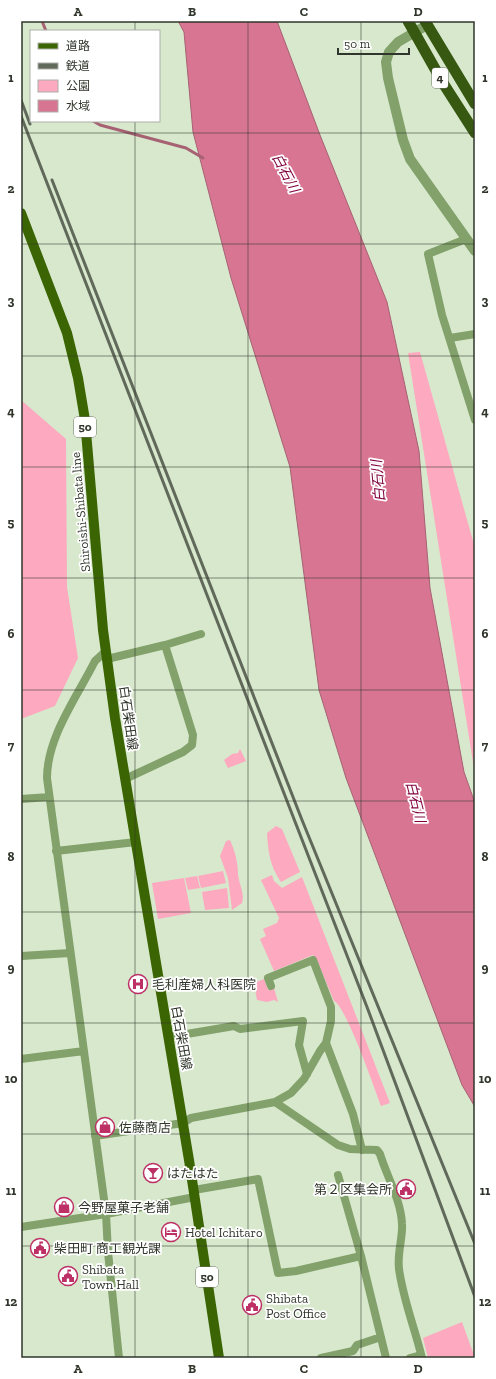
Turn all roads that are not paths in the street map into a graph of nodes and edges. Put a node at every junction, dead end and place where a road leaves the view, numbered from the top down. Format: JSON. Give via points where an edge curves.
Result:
{"nodes":[{"id":1,"x":408,"y":21,"type":"edge"},
{"id":2,"x":428,"y":22,"type":"edge"},
{"id":3,"x":414,"y":32,"type":"junction"},
{"id":4,"x":475,"y":104,"type":"edge"},
{"id":5,"x":475,"y":133,"type":"edge"},
{"id":6,"x":21,"y":213,"type":"edge"},
{"id":7,"x":466,"y":239,"type":"junction"},
{"id":8,"x":474,"y":248,"type":"edge"},
{"id":9,"x":475,"y":334,"type":"edge"},
{"id":10,"x":450,"y":338,"type":"junction"},
{"id":11,"x":475,"y":420,"type":"edge"},
{"id":12,"x":201,"y":634,"type":"dead end"},
{"id":13,"x":164,"y":645,"type":"junction"},
{"id":14,"x":106,"y":655,"type":"junction"},
{"id":15,"x":125,"y":779,"type":"junction"},
{"id":16,"x":49,"y":797,"type":"junction"},
{"id":17,"x":21,"y":799,"type":"edge"},
{"id":18,"x":136,"y":842,"type":"junction"},
{"id":19,"x":56,"y":851,"type":"junction"},
{"id":20,"x":70,"y":953,"type":"junction"},
{"id":21,"x":21,"y":956,"type":"edge"},
{"id":22,"x":271,"y":986,"type":"dead end"},
{"id":23,"x":169,"y":1037,"type":"junction"},
{"id":24,"x":326,"y":1043,"type":"junction"},
{"id":25,"x":84,"y":1051,"type":"junction"},
{"id":26,"x":21,"y":1059,"type":"edge"},
{"id":27,"x":306,"y":1074,"type":"junction"},
{"id":28,"x":275,"y":1102,"type":"junction"},
{"id":29,"x":183,"y":1123,"type":"junction"},
{"id":30,"x":95,"y":1136,"type":"junction"},
{"id":31,"x":362,"y":1150,"type":"junction"},
{"id":32,"x":338,"y":1175,"type":"dead end"},
{"id":33,"x":194,"y":1193,"type":"junction"},
{"id":34,"x":106,"y":1214,"type":"junction"},
{"id":35,"x":21,"y":1227,"type":"edge"},
{"id":36,"x":361,"y":1256,"type":"junction"},
{"id":37,"x":381,"y":1337,"type":"junction"},
{"id":38,"x":422,"y":1356,"type":"edge"},
{"id":39,"x":119,"y":1358,"type":"edge"},
{"id":40,"x":219,"y":1358,"type":"edge"},
{"id":41,"x":320,"y":1358,"type":"edge"},
{"id":42,"x":386,"y":1358,"type":"edge"},
{"id":43,"x":410,"y":1358,"type":"edge"}],
"edges":[{"from":1,"to":3,"type":"highway","number":"4"},
{"from":2,"to":3,"type":"street"},
{"from":2,"to":4,"type":"highway","number":"4"},
{"from":3,"to":5,"type":"highway","number":"4","via":[[443,84]]},
{"from":3,"to":7,"type":"street","via":[[398,42],[387,57],[388,78],[395,111],[410,159]]},
{"from":6,"to":14,"type":"main road","name":"Shiroishi-Shibata line","number":"50","via":[[67,333],[75,364],[85,420]]},
{"from":7,"to":8,"type":"street"},
{"from":7,"to":10,"type":"street","via":[[428,254]]},
{"from":9,"to":10,"type":"street"},
{"from":10,"to":11,"type":"street"},
{"from":12,"to":13,"type":"street"},
{"from":13,"to":14,"type":"street"},
{"from":13,"to":15,"type":"street","via":[[192,735],[192,745],[184,752]]},
{"from":14,"to":15,"type":"main road","name":"白石柴田線","number":"50"},
{"from":14,"to":16,"type":"street","via":[[95,661],[52,744],[47,762]]},
{"from":15,"to":18,"type":"main road","name":"白石柴田線","number":"50"},
{"from":16,"to":17,"type":"street"},
{"from":16,"to":19,"type":"street"},
{"from":18,"to":19,"type":"street"},
{"from":18,"to":23,"type":"main road","name":"白石柴田線","number":"50"},
{"from":19,"to":20,"type":"street"},
{"from":20,"to":21,"type":"street"},
{"from":20,"to":25,"type":"street"},
{"from":22,"to":24,"type":"street","via":[[268,978],[313,960],[331,1007]]},
{"from":23,"to":27,"type":"street","via":[[234,1026],[240,1029],[303,1021],[300,1045]]},
{"from":23,"to":29,"type":"main road","name":"白石柴田線","number":"50"},
{"from":24,"to":27,"type":"street"},
{"from":24,"to":31,"type":"street","via":[[353,1114]]},
{"from":25,"to":26,"type":"street"},
{"from":25,"to":30,"type":"street"},
{"from":27,"to":28,"type":"street","via":[[291,1093]]},
{"from":28,"to":29,"type":"street","via":[[191,1118]]},
{"from":28,"to":31,"type":"street","via":[[333,1142],[350,1149]]},
{"from":29,"to":30,"type":"street"},
{"from":29,"to":33,"type":"main road","name":"白石柴田線","number":"50"},
{"from":30,"to":34,"type":"street"},
{"from":31,"to":38,"type":"street","via":[[377,1150],[396,1199],[402,1225],[398,1248],[399,1268]]},
{"from":32,"to":36,"type":"street"},
{"from":33,"to":34,"type":"street"},
{"from":33,"to":36,"type":"street","via":[[258,1179],[278,1272],[296,1272]]},
{"from":33,"to":40,"type":"main road","name":"白石柴田線","number":"50"},
{"from":34,"to":35,"type":"street"},
{"from":34,"to":39,"type":"street"},
{"from":36,"to":37,"type":"street"},
{"from":37,"to":41,"type":"street","via":[[357,1345],[353,1351]]},
{"from":37,"to":42,"type":"street"},
{"from":38,"to":43,"type":"street"}]}
